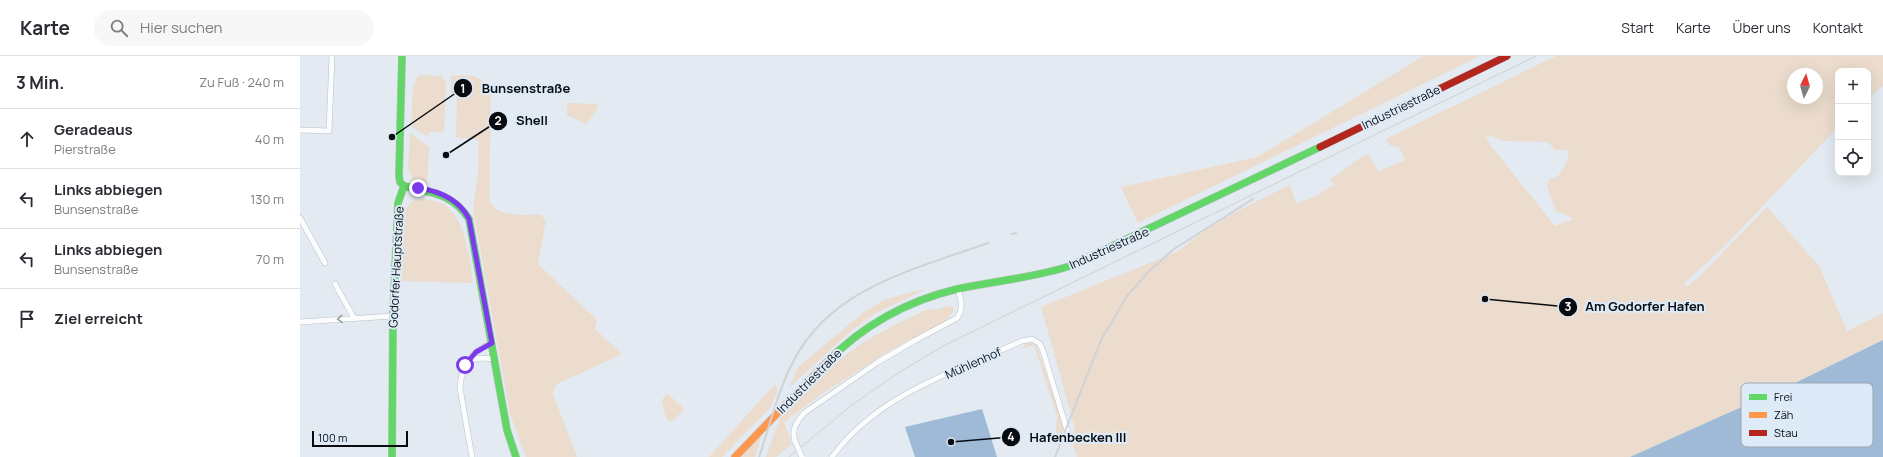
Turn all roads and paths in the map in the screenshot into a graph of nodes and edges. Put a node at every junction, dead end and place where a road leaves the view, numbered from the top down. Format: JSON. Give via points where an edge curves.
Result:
{"nodes":[{"id":1,"x":332,"y":56,"type":"edge"},
{"id":2,"x":402,"y":56,"type":"edge"},
{"id":3,"x":1507,"y":56,"type":"edge"},
{"id":4,"x":300,"y":130,"type":"edge"},
{"id":5,"x":404,"y":186,"type":"junction"},
{"id":6,"x":300,"y":218,"type":"edge"},
{"id":7,"x":325,"y":263,"type":"dead end"},
{"id":8,"x":335,"y":284,"type":"dead end"},
{"id":9,"x":958,"y":289,"type":"junction"},
{"id":10,"x":393,"y":316,"type":"junction"},
{"id":11,"x":354,"y":318,"type":"junction"},
{"id":12,"x":300,"y":322,"type":"edge"},
{"id":13,"x":492,"y":343,"type":"junction"},
{"id":14,"x":494,"y":359,"type":"junction"},
{"id":15,"x":468,"y":361,"type":"junction"},
{"id":16,"x":1070,"y":437,"type":"dead end"},
{"id":17,"x":392,"y":457,"type":"edge"},
{"id":18,"x":472,"y":457,"type":"edge"},
{"id":19,"x":516,"y":457,"type":"edge"},
{"id":20,"x":735,"y":457,"type":"edge"},
{"id":21,"x":802,"y":457,"type":"edge"},
{"id":22,"x":832,"y":457,"type":"edge"}],
"edges":[{"from":1,"to":4,"type":"street","via":[[329,131]]},
{"from":2,"to":5,"type":"main road","via":[[399,176]]},
{"from":3,"to":9,"type":"main road","name":"Industriestraße","via":[[1091,257],[1046,274]]},
{"from":5,"to":10,"type":"main road","name":"Godorfer Hauptstraße","via":[[398,203]]},
{"from":5,"to":13,"type":"main road","via":[[444,195],[464,209],[474,242]]},
{"from":6,"to":7,"type":"street"},
{"from":8,"to":11,"type":"street"},
{"from":9,"to":20,"type":"main road","name":"Industriestraße","via":[[927,297],[906,306],[875,322],[855,337],[832,357]]},
{"from":9,"to":21,"type":"street","bridge":true,"via":[[962,308],[957,318],[878,362],[804,413],[793,432]]},
{"from":10,"to":11,"type":"street"},
{"from":10,"to":17,"type":"main road","name":"Godorfer Hauptstraße"},
{"from":11,"to":12,"type":"street","one_way":true},
{"from":13,"to":14,"type":"main road"},
{"from":13,"to":15,"type":"street","via":[[483,346]]},
{"from":14,"to":15,"type":"street"},
{"from":14,"to":19,"type":"main road"},
{"from":15,"to":18,"type":"street","via":[[462,371],[460,388]]},
{"from":16,"to":22,"type":"street","name":"Mühlenhof","via":[[1043,351],[1040,344],[1032,339],[1022,341],[896,399],[863,422]]}]}
